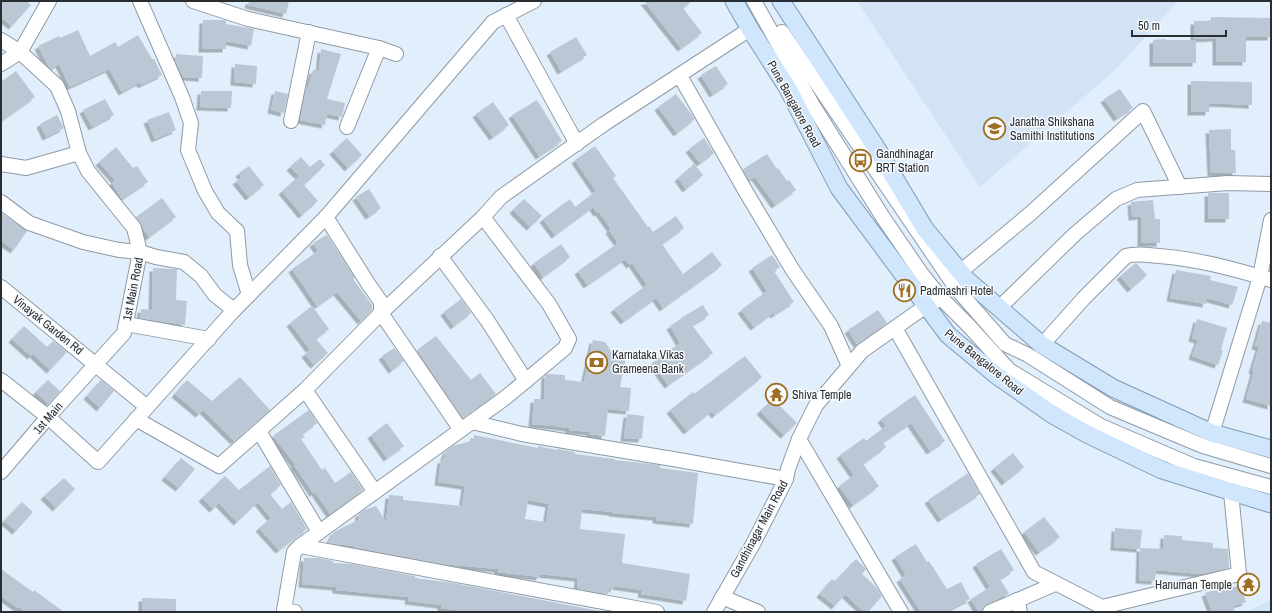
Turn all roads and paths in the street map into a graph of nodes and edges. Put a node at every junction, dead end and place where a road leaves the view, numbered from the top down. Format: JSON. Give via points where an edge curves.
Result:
{"nodes":[{"id":1,"x":49,"y":1,"type":"edge"},
{"id":2,"x":140,"y":1,"type":"edge"},
{"id":3,"x":194,"y":1,"type":"edge"},
{"id":4,"x":534,"y":1,"type":"edge"},
{"id":5,"x":734,"y":1,"type":"edge"},
{"id":6,"x":754,"y":1,"type":"edge"},
{"id":7,"x":762,"y":1,"type":"edge"},
{"id":8,"x":781,"y":1,"type":"edge"},
{"id":9,"x":506,"y":15,"type":"junction"},
{"id":10,"x":750,"y":29,"type":"junction"},
{"id":11,"x":309,"y":32,"type":"junction"},
{"id":12,"x":1,"y":40,"type":"edge"},
{"id":13,"x":379,"y":48,"type":"junction"},
{"id":14,"x":20,"y":52,"type":"junction"},
{"id":15,"x":396,"y":54,"type":"dead end"},
{"id":16,"x":1,"y":64,"type":"edge"},
{"id":17,"x":680,"y":76,"type":"junction"},
{"id":18,"x":290,"y":121,"type":"dead end"},
{"id":19,"x":348,"y":127,"type":"dead end"},
{"id":20,"x":577,"y":144,"type":"junction"},
{"id":21,"x":79,"y":153,"type":"junction"},
{"id":22,"x":1,"y":164,"type":"edge"},
{"id":23,"x":1271,"y":184,"type":"edge"},
{"id":24,"x":1180,"y":187,"type":"junction"},
{"id":25,"x":1,"y":202,"type":"edge"},
{"id":26,"x":326,"y":216,"type":"junction"},
{"id":27,"x":483,"y":216,"type":"junction"},
{"id":28,"x":1271,"y":220,"type":"edge"},
{"id":29,"x":140,"y":252,"type":"junction"},
{"id":30,"x":440,"y":256,"type":"junction"},
{"id":31,"x":1266,"y":278,"type":"edge"},
{"id":32,"x":958,"y":279,"type":"junction"},
{"id":33,"x":1,"y":287,"type":"edge"},
{"id":34,"x":250,"y":295,"type":"junction"},
{"id":35,"x":930,"y":298,"type":"junction"},
{"id":36,"x":999,"y":308,"type":"junction"},
{"id":37,"x":234,"y":310,"type":"junction"},
{"id":38,"x":381,"y":313,"type":"junction"},
{"id":39,"x":126,"y":324,"type":"junction"},
{"id":40,"x":895,"y":328,"type":"junction"},
{"id":41,"x":209,"y":339,"type":"junction"},
{"id":42,"x":1042,"y":345,"type":"junction"},
{"id":43,"x":96,"y":364,"type":"junction"},
{"id":44,"x":849,"y":366,"type":"junction"},
{"id":45,"x":1,"y":380,"type":"edge"},
{"id":46,"x":526,"y":381,"type":"junction"},
{"id":47,"x":305,"y":390,"type":"junction"},
{"id":48,"x":147,"y":407,"type":"junction"},
{"id":49,"x":48,"y":418,"type":"junction"},
{"id":50,"x":136,"y":418,"type":"junction"},
{"id":51,"x":467,"y":426,"type":"junction"},
{"id":52,"x":259,"y":431,"type":"junction"},
{"id":53,"x":1212,"y":433,"type":"junction"},
{"id":54,"x":799,"y":439,"type":"junction"},
{"id":55,"x":1271,"y":449,"type":"edge"},
{"id":56,"x":1271,"y":466,"type":"edge"},
{"id":57,"x":1,"y":471,"type":"edge"},
{"id":58,"x":786,"y":479,"type":"junction"},
{"id":59,"x":1271,"y":487,"type":"edge"},
{"id":60,"x":375,"y":492,"type":"junction"},
{"id":61,"x":1231,"y":492,"type":"junction"},
{"id":62,"x":1271,"y":504,"type":"edge"},
{"id":63,"x":319,"y":532,"type":"junction"},
{"id":64,"x":300,"y":546,"type":"junction"},
{"id":65,"x":1055,"y":584,"type":"junction"},
{"id":66,"x":722,"y":597,"type":"junction"},
{"id":67,"x":1019,"y":606,"type":"edge"},
{"id":68,"x":295,"y":612,"type":"edge"},
{"id":69,"x":657,"y":612,"type":"edge"},
{"id":70,"x":714,"y":612,"type":"edge"},
{"id":71,"x":758,"y":612,"type":"edge"},
{"id":72,"x":901,"y":612,"type":"edge"},
{"id":73,"x":990,"y":612,"type":"edge"}],
"edges":[{"from":1,"to":14,"type":"street"},
{"from":2,"to":34,"type":"street","via":[[191,123],[188,150],[205,192],[218,213],[237,232],[240,265]]},
{"from":3,"to":11,"type":"street","via":[[248,19]]},
{"from":4,"to":9,"type":"street"},
{"from":5,"to":10,"type":"main road","name":"Pune Bangalore Road"},
{"from":6,"to":35,"type":"street","via":[[812,104],[909,255]]},
{"from":7,"to":32,"type":"street"},
{"from":8,"to":32,"type":"main road","via":[[880,152]]},
{"from":9,"to":20,"type":"street"},
{"from":9,"to":26,"type":"street","via":[[493,22]]},
{"from":10,"to":17,"type":"street"},
{"from":10,"to":35,"type":"main road","name":"Pune Bangalore Road","via":[[786,86],[840,188]]},
{"from":11,"to":13,"type":"street"},
{"from":11,"to":18,"type":"street"},
{"from":12,"to":14,"type":"street"},
{"from":13,"to":15,"type":"street"},
{"from":13,"to":19,"type":"street"},
{"from":14,"to":16,"type":"street"},
{"from":14,"to":21,"type":"street","via":[[57,86],[68,111]]},
{"from":17,"to":20,"type":"street"},
{"from":17,"to":44,"type":"street","via":[[792,269],[831,326]]},
{"from":20,"to":27,"type":"street","via":[[501,197]]},
{"from":21,"to":22,"type":"street","via":[[26,168]]},
{"from":21,"to":29,"type":"street","via":[[88,171],[134,228]]},
{"from":23,"to":24,"type":"street","via":[[1228,183]]},
{"from":24,"to":32,"type":"street","name":"Gandhinagar Main Road","via":[[1143,111]]},
{"from":24,"to":36,"type":"street","via":[[1136,190],[1116,199],[1075,234]]},
{"from":25,"to":29,"type":"street","via":[[29,223],[83,242]]},
{"from":26,"to":34,"type":"street"},
{"from":26,"to":38,"type":"street","via":[[381,302]]},
{"from":27,"to":30,"type":"street"},
{"from":27,"to":46,"type":"street","via":[[549,304],[569,339],[566,348]]},
{"from":28,"to":31,"type":"street"},
{"from":29,"to":37,"type":"street","via":[[184,262],[201,276],[215,295]]},
{"from":29,"to":39,"type":"street","name":"1st Main Road"},
{"from":30,"to":38,"type":"street"},
{"from":30,"to":46,"type":"street","via":[[487,320]]},
{"from":31,"to":42,"type":"street","via":[[1183,258],[1135,254],[1126,256]]},
{"from":31,"to":53,"type":"street"},
{"from":32,"to":35,"type":"street","name":"Gandhinagar Main Road"},
{"from":32,"to":36,"type":"main road"},
{"from":32,"to":56,"type":"street","via":[[1005,344],[1028,355],[1110,407],[1203,446]]},
{"from":33,"to":43,"type":"street","name":"Vinayak Garden Rd"},
{"from":34,"to":37,"type":"street"},
{"from":35,"to":40,"type":"street","name":"Gandhinagar Main Road"},
{"from":35,"to":59,"type":"street","via":[[969,326],[1009,370],[1101,426],[1194,466]]},
{"from":35,"to":61,"type":"main road","name":"Pune Bangalore Road","via":[[948,335],[996,375],[1053,415],[1162,470]]},
{"from":36,"to":42,"type":"main road"},
{"from":37,"to":41,"type":"street"},
{"from":38,"to":47,"type":"street"},
{"from":38,"to":51,"type":"street"},
{"from":39,"to":41,"type":"street"},
{"from":39,"to":43,"type":"street","name":"1st Main Road","via":[[124,333]]},
{"from":40,"to":44,"type":"street","name":"Gandhinagar Main Road","via":[[862,351]]},
{"from":40,"to":65,"type":"street","via":[[1034,572]]},
{"from":41,"to":48,"type":"street"},
{"from":42,"to":53,"type":"main road","via":[[1113,388]]},
{"from":43,"to":48,"type":"street","name":"Vinayak Garden Rd"},
{"from":43,"to":49,"type":"street","name":"1st Main"},
{"from":44,"to":54,"type":"street","name":"Gandhinagar Main Road","via":[[816,405]]},
{"from":45,"to":49,"type":"street"},
{"from":46,"to":51,"type":"street"},
{"from":47,"to":52,"type":"street"},
{"from":47,"to":60,"type":"street"},
{"from":48,"to":50,"type":"street"},
{"from":49,"to":50,"type":"street","via":[[98,462]]},
{"from":49,"to":57,"type":"street","name":"1st Main"},
{"from":50,"to":52,"type":"street","via":[[219,466]]},
{"from":51,"to":58,"type":"street","via":[[672,458]]},
{"from":51,"to":60,"type":"street"},
{"from":52,"to":63,"type":"street"},
{"from":53,"to":55,"type":"main road"},
{"from":54,"to":58,"type":"street","name":"Gandhinagar Main Road"},
{"from":54,"to":72,"type":"street"},
{"from":58,"to":66,"type":"street","name":"Gandhinagar Main Road"},
{"from":60,"to":63,"type":"street"},
{"from":61,"to":62,"type":"main road","name":"Pune Bangalore Road"},
{"from":61,"to":65,"type":"street","via":[[1239,574],[1102,607]]},
{"from":63,"to":64,"type":"street"},
{"from":64,"to":68,"type":"street","via":[[294,552],[284,610]]},
{"from":64,"to":69,"type":"street"},
{"from":65,"to":67,"type":"street"},
{"from":66,"to":70,"type":"street","name":"Gandhinagar Main Road"},
{"from":66,"to":71,"type":"street"},
{"from":67,"to":73,"type":"street"}]}
